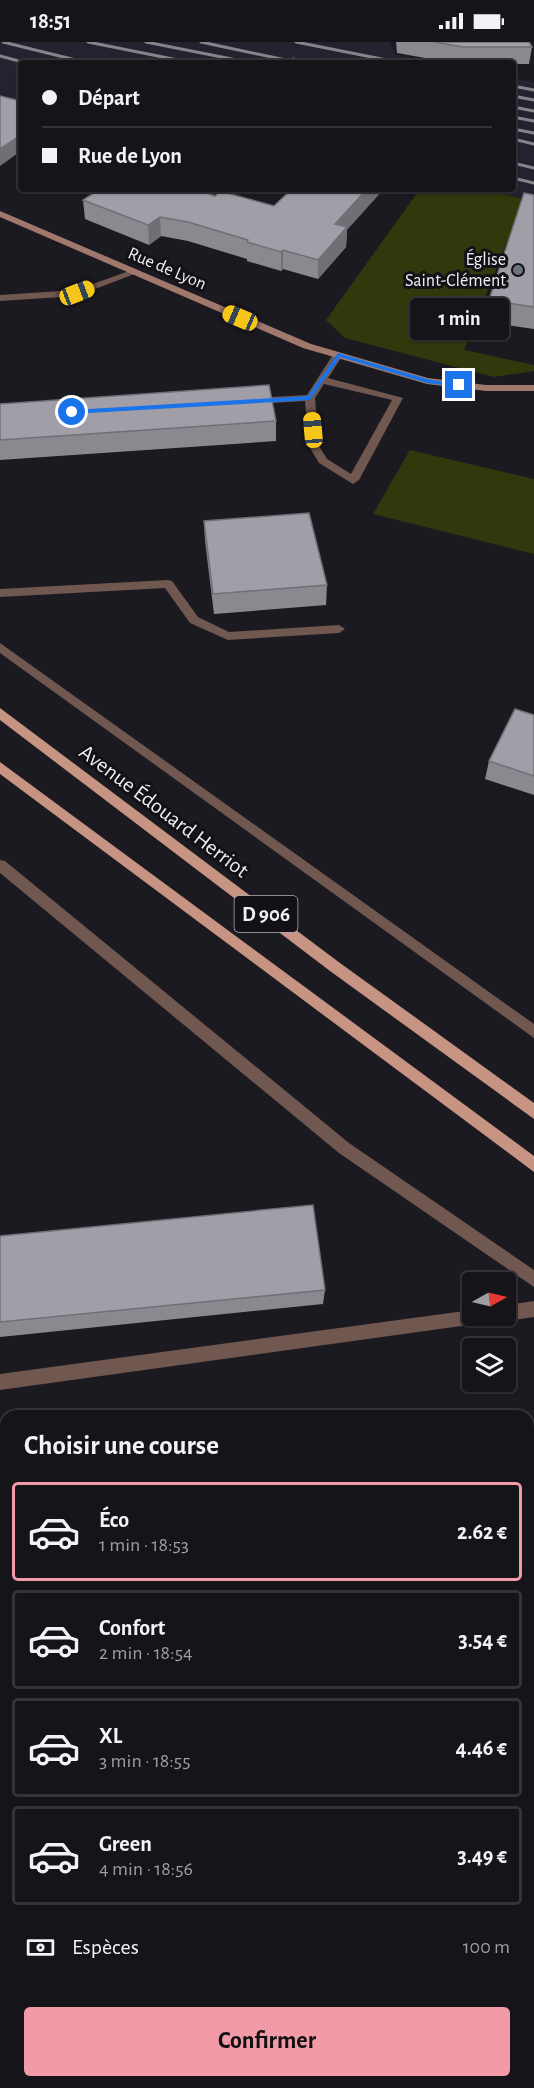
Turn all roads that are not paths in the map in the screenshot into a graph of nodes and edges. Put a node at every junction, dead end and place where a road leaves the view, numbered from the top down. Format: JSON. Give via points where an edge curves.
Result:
{"nodes":[{"id":1,"x":0,"y":214,"type":"edge"},
{"id":2,"x":132,"y":273,"type":"junction"},
{"id":3,"x":0,"y":298,"type":"edge"},
{"id":4,"x":338,"y":355,"type":"junction"},
{"id":5,"x":321,"y":381,"type":"junction"},
{"id":6,"x":534,"y":388,"type":"edge"},
{"id":7,"x":310,"y":398,"type":"junction"},
{"id":8,"x":238,"y":402,"type":"edge"},
{"id":9,"x":0,"y":593,"type":"edge"},
{"id":10,"x":339,"y":629,"type":"dead end"},
{"id":11,"x":0,"y":647,"type":"edge"},
{"id":12,"x":0,"y":713,"type":"edge"},
{"id":13,"x":0,"y":767,"type":"edge"},
{"id":14,"x":2,"y":868,"type":"edge"},
{"id":15,"x":534,"y":1032,"type":"edge"},
{"id":16,"x":534,"y":1112,"type":"edge"},
{"id":17,"x":534,"y":1165,"type":"edge"},
{"id":18,"x":534,"y":1279,"type":"edge"},
{"id":19,"x":534,"y":1309,"type":"edge"},
{"id":20,"x":516,"y":1312,"type":"edge"},
{"id":21,"x":462,"y":1319,"type":"edge"},
{"id":22,"x":0,"y":1382,"type":"edge"}],
"edges":[{"from":1,"to":2,"type":"main road","name":"Rue de Lyon"},
{"from":2,"to":3,"type":"street","via":[[77,293]]},
{"from":2,"to":4,"type":"main road","name":"Rue de Lyon","via":[[283,337]]},
{"from":4,"to":5,"type":"street"},
{"from":4,"to":6,"type":"main road","name":"Rue de Lyon","via":[[427,381],[486,388]]},
{"from":5,"to":7,"type":"street"},
{"from":5,"to":7,"type":"street","via":[[398,398],[352,480],[323,461],[314,446]]},
{"from":7,"to":8,"type":"street"},
{"from":9,"to":10,"type":"street","via":[[168,584],[194,620],[228,636]]},
{"from":11,"to":15,"type":"street"},
{"from":12,"to":16,"type":"main road","name":"Avenue Édouard Herriot","number":"D 906"},
{"from":13,"to":17,"type":"main road","number":"D 906"},
{"from":14,"to":18,"type":"street","via":[[344,1148]]},
{"from":19,"to":20,"type":"street"},
{"from":21,"to":22,"type":"street"}]}
